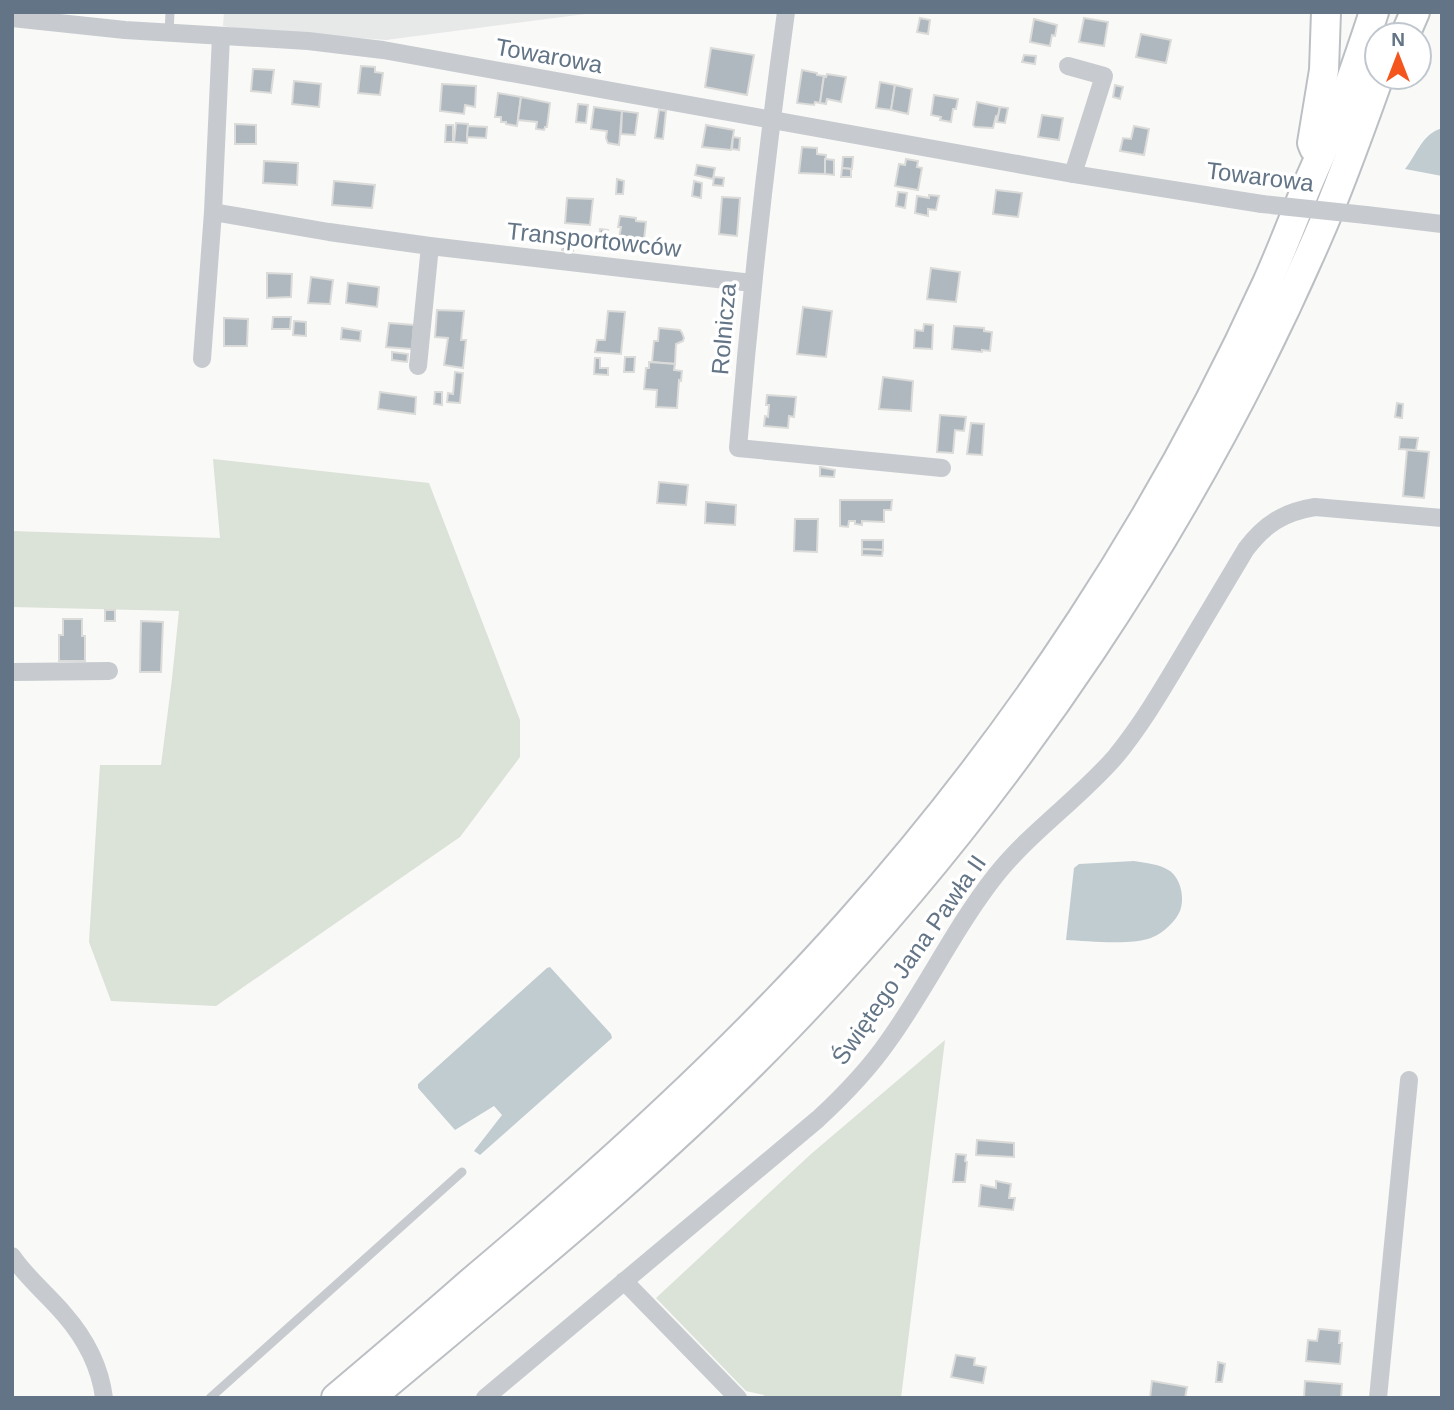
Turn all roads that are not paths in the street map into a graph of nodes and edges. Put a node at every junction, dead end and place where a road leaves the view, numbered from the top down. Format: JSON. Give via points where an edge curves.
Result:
{"nodes":[{"id":1,"x":170,"y":12,"type":"edge"},
{"id":2,"x":786,"y":12,"type":"edge"},
{"id":3,"x":1326,"y":12,"type":"edge"},
{"id":4,"x":1374,"y":12,"type":"edge"},
{"id":5,"x":12,"y":18,"type":"edge"},
{"id":6,"x":169,"y":33,"type":"junction"},
{"id":7,"x":222,"y":36,"type":"junction"},
{"id":8,"x":1068,"y":66,"type":"dead end"},
{"id":9,"x":1374,"y":91,"type":"edge"},
{"id":10,"x":771,"y":120,"type":"junction"},
{"id":11,"x":1318,"y":160,"type":"junction"},
{"id":12,"x":1073,"y":174,"type":"junction"},
{"id":13,"x":213,"y":212,"type":"junction"},
{"id":14,"x":1442,"y":224,"type":"edge"},
{"id":15,"x":430,"y":246,"type":"junction"},
{"id":16,"x":752,"y":283,"type":"junction"},
{"id":17,"x":202,"y":359,"type":"dead end"},
{"id":18,"x":418,"y":366,"type":"dead end"},
{"id":19,"x":942,"y":468,"type":"dead end"},
{"id":20,"x":1442,"y":518,"type":"edge"},
{"id":21,"x":109,"y":671,"type":"dead end"},
{"id":22,"x":12,"y":672,"type":"edge"},
{"id":23,"x":1409,"y":1080,"type":"dead end"},
{"id":24,"x":462,"y":1172,"type":"dead end"},
{"id":25,"x":12,"y":1256,"type":"edge"},
{"id":26,"x":624,"y":1281,"type":"junction"},
{"id":27,"x":104,"y":1398,"type":"edge"},
{"id":28,"x":210,"y":1398,"type":"edge"},
{"id":29,"x":336,"y":1398,"type":"edge"},
{"id":30,"x":370,"y":1398,"type":"edge"},
{"id":31,"x":485,"y":1398,"type":"edge"},
{"id":32,"x":738,"y":1398,"type":"edge"},
{"id":33,"x":1378,"y":1398,"type":"edge"}],
"edges":[{"from":1,"to":6,"type":"lane"},
{"from":2,"to":10,"type":"street","name":"Rolnicza"},
{"from":3,"to":11,"type":"main road","via":[[1324,70],[1312,143]]},
{"from":4,"to":11,"type":"main road"},
{"from":5,"to":6,"type":"street","name":"Towarowa"},
{"from":6,"to":7,"type":"street","name":"Towarowa"},
{"from":7,"to":10,"type":"street","name":"Towarowa","via":[[383,50]]},
{"from":7,"to":13,"type":"street"},
{"from":8,"to":12,"type":"street","via":[[1104,76]]},
{"from":9,"to":30,"type":"main road","via":[[1322,228],[1219,438],[1140,574],[994,787],[868,941],[788,1028],[645,1165]]},
{"from":10,"to":12,"type":"street","name":"Towarowa"},
{"from":10,"to":16,"type":"street","name":"Rolnicza"},
{"from":11,"to":29,"type":"main road","via":[[1268,281],[1179,458],[1119,561],[973,773],[849,924],[681,1096]]},
{"from":12,"to":14,"type":"street","name":"Towarowa","bridge":true,"via":[[1262,204]]},
{"from":13,"to":15,"type":"street","name":"Transportowców"},
{"from":13,"to":17,"type":"street"},
{"from":15,"to":16,"type":"street","name":"Transportowców"},
{"from":15,"to":18,"type":"street"},
{"from":16,"to":19,"type":"street","name":"Rolnicza","via":[[738,448]]},
{"from":20,"to":26,"type":"street","name":"Świętego Jana Pawła II","via":[[1315,507],[1286,514],[1256,537],[1144,719],[1094,779],[998,873],[970,910],[890,1041],[865,1072],[818,1119]]},
{"from":21,"to":22,"type":"street"},
{"from":23,"to":33,"type":"street"},
{"from":24,"to":28,"type":"lane"},
{"from":25,"to":27,"type":"street","via":[[78,1330],[99,1372]]},
{"from":26,"to":31,"type":"street","name":"Świętego Jana Pawła II"},
{"from":26,"to":32,"type":"street"}]}
